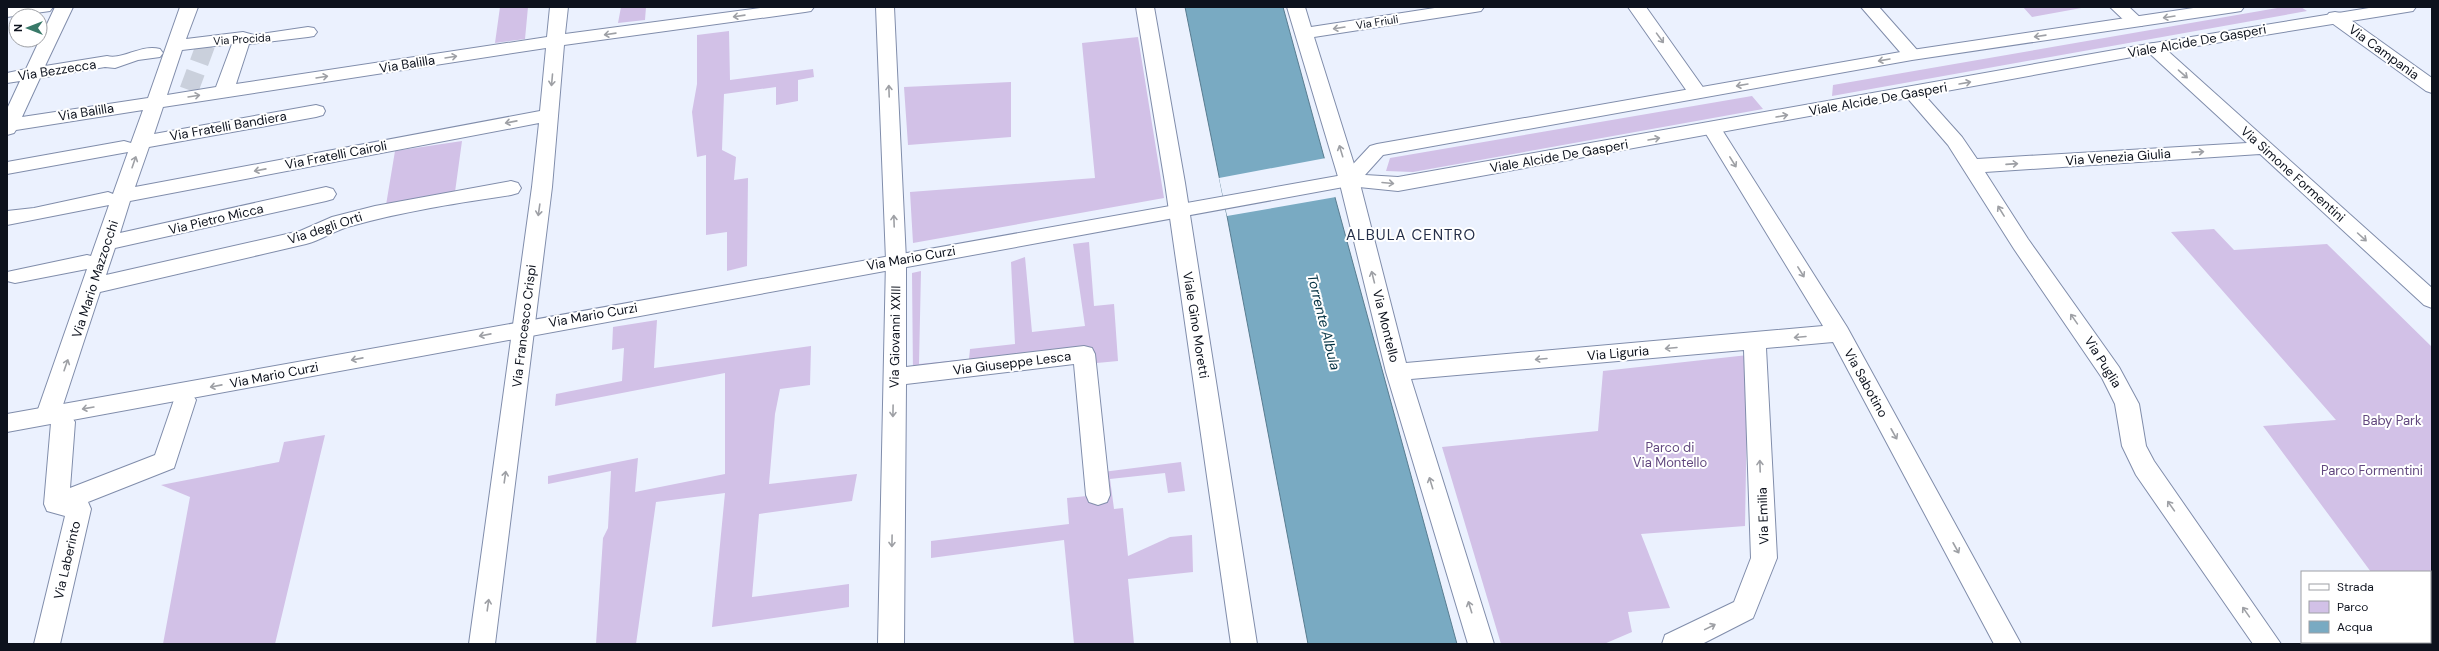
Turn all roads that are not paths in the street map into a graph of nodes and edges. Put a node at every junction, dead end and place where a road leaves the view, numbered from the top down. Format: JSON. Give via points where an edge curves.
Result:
{"nodes":[{"id":1,"x":44,"y":7,"type":"edge"},
{"id":2,"x":64,"y":7,"type":"edge"},
{"id":3,"x":189,"y":7,"type":"edge"},
{"id":4,"x":559,"y":7,"type":"edge"},
{"id":5,"x":805,"y":7,"type":"edge"},
{"id":6,"x":885,"y":7,"type":"edge"},
{"id":7,"x":1145,"y":7,"type":"edge"},
{"id":8,"x":1296,"y":7,"type":"edge"},
{"id":9,"x":1475,"y":7,"type":"edge"},
{"id":10,"x":1637,"y":7,"type":"edge"},
{"id":11,"x":1870,"y":7,"type":"edge"},
{"id":12,"x":2119,"y":7,"type":"edge"},
{"id":13,"x":2235,"y":7,"type":"edge"},
{"id":14,"x":2407,"y":7,"type":"edge"},
{"id":15,"x":7,"y":12,"type":"edge"},
{"id":16,"x":2335,"y":18,"type":"junction"},
{"id":17,"x":2136,"y":22,"type":"junction"},
{"id":18,"x":308,"y":32,"type":"dead end"},
{"id":19,"x":1304,"y":33,"type":"junction"},
{"id":20,"x":243,"y":37,"type":"junction"},
{"id":21,"x":556,"y":42,"type":"junction"},
{"id":22,"x":176,"y":46,"type":"junction"},
{"id":23,"x":2154,"y":48,"type":"junction"},
{"id":24,"x":154,"y":53,"type":"dead end"},
{"id":25,"x":1912,"y":55,"type":"junction"},
{"id":26,"x":33,"y":74,"type":"junction"},
{"id":27,"x":7,"y":78,"type":"edge"},
{"id":28,"x":2432,"y":88,"type":"edge"},
{"id":29,"x":224,"y":92,"type":"junction"},
{"id":30,"x":1698,"y":93,"type":"junction"},
{"id":31,"x":1912,"y":93,"type":"junction"},
{"id":32,"x":155,"y":102,"type":"junction"},
{"id":33,"x":316,"y":111,"type":"dead end"},
{"id":34,"x":549,"y":115,"type":"junction"},
{"id":35,"x":8,"y":126,"type":"edge"},
{"id":36,"x":1712,"y":129,"type":"junction"},
{"id":37,"x":132,"y":144,"type":"junction"},
{"id":38,"x":2264,"y":148,"type":"junction"},
{"id":39,"x":1973,"y":166,"type":"junction"},
{"id":40,"x":7,"y":168,"type":"edge"},
{"id":41,"x":1342,"y":181,"type":"junction"},
{"id":42,"x":511,"y":188,"type":"dead end"},
{"id":43,"x":326,"y":194,"type":"dead end"},
{"id":44,"x":115,"y":198,"type":"junction"},
{"id":45,"x":1179,"y":210,"type":"junction"},
{"id":46,"x":7,"y":218,"type":"edge"},
{"id":47,"x":106,"y":243,"type":"junction"},
{"id":48,"x":896,"y":260,"type":"junction"},
{"id":49,"x":88,"y":262,"type":"dead end"},
{"id":50,"x":15,"y":276,"type":"dead end"},
{"id":51,"x":93,"y":286,"type":"junction"},
{"id":52,"x":2432,"y":300,"type":"edge"},
{"id":53,"x":523,"y":328,"type":"junction"},
{"id":54,"x":1839,"y":333,"type":"junction"},
{"id":55,"x":1755,"y":341,"type":"junction"},
{"id":56,"x":1397,"y":372,"type":"junction"},
{"id":57,"x":894,"y":377,"type":"junction"},
{"id":58,"x":184,"y":400,"type":"dead end"},
{"id":59,"x":56,"y":419,"type":"junction"},
{"id":60,"x":7,"y":423,"type":"edge"},
{"id":61,"x":1098,"y":495,"type":"dead end"},
{"id":62,"x":56,"y":504,"type":"junction"},
{"id":63,"x":47,"y":644,"type":"edge"},
{"id":64,"x":482,"y":644,"type":"edge"},
{"id":65,"x":891,"y":644,"type":"edge"},
{"id":66,"x":1244,"y":644,"type":"edge"},
{"id":67,"x":1481,"y":644,"type":"edge"},
{"id":68,"x":1675,"y":644,"type":"edge"},
{"id":69,"x":2008,"y":644,"type":"edge"},
{"id":70,"x":2268,"y":644,"type":"edge"}],
"edges":[{"from":1,"to":15,"type":"street"},
{"from":2,"to":26,"type":"street"},
{"from":3,"to":22,"type":"street"},
{"from":4,"to":21,"type":"street","name":"Via Francesco Crispi"},
{"from":5,"to":21,"type":"street","name":"Via Balilla","one_way":true},
{"from":48,"to":6,"type":"street","name":"Via Giovanni XXIII","one_way":true},
{"from":7,"to":45,"type":"street","name":"Viale Gino Moretti"},
{"from":8,"to":19,"type":"street","name":"Via Montello"},
{"from":9,"to":19,"type":"street","name":"Via Friuli","one_way":true},
{"from":10,"to":30,"type":"street","one_way":true},
{"from":11,"to":25,"type":"street"},
{"from":12,"to":17,"type":"street"},
{"from":13,"to":17,"type":"street","name":"Viale Alcide De Gasperi","one_way":true},
{"from":14,"to":16,"type":"street","name":"Viale Alcide De Gasperi"},
{"from":16,"to":23,"type":"street","name":"Viale Alcide De Gasperi"},
{"from":16,"to":28,"type":"street","name":"Via Campania"},
{"from":17,"to":25,"type":"street","name":"Viale Alcide De Gasperi","one_way":true},
{"from":18,"to":20,"type":"street","name":"Via Procida","via":[[254,40]]},
{"from":41,"to":19,"type":"street","name":"Via Montello","one_way":true},
{"from":20,"to":22,"type":"street","name":"Via Procida"},
{"from":20,"to":29,"type":"street"},
{"from":29,"to":21,"type":"street","name":"Via Balilla","one_way":true},
{"from":21,"to":34,"type":"street","name":"Via Francesco Crispi","one_way":true},
{"from":22,"to":32,"type":"street"},
{"from":31,"to":23,"type":"street","name":"Viale Alcide De Gasperi","one_way":true},
{"from":23,"to":38,"type":"street","name":"Via Simone Formentini","one_way":true},
{"from":24,"to":26,"type":"street","name":"Via Bezzecca","via":[[112,64],[107,62]]},
{"from":25,"to":30,"type":"street","name":"Viale Alcide De Gasperi","one_way":true},
{"from":26,"to":27,"type":"street","name":"Via Bezzecca"},
{"from":26,"to":35,"type":"street"},
{"from":32,"to":29,"type":"street","name":"Via Balilla","one_way":true},
{"from":30,"to":41,"type":"street","name":"Viale Alcide De Gasperi","via":[[1377,150]]},
{"from":36,"to":31,"type":"street","name":"Viale Alcide De Gasperi","one_way":true},
{"from":31,"to":39,"type":"street","name":"Via Puglia"},
{"from":32,"to":35,"type":"street","name":"Via Balilla"},
{"from":32,"to":37,"type":"street","name":"Via Mario Mazzocchi"},
{"from":33,"to":37,"type":"street","name":"Via Fratelli Bandiera"},
{"from":34,"to":44,"type":"street","name":"Via Fratelli Cairoli","one_way":true},
{"from":34,"to":53,"type":"street","name":"Via Francesco Crispi","one_way":true},
{"from":41,"to":36,"type":"street","name":"Viale Alcide De Gasperi","one_way":true,"via":[[1398,184]]},
{"from":36,"to":54,"type":"street","name":"Via Sabotino","one_way":true},
{"from":37,"to":40,"type":"street","name":"Via Fratelli Bandiera"},
{"from":44,"to":37,"type":"street","name":"Via Mario Mazzocchi","one_way":true},
{"from":39,"to":38,"type":"street","name":"Via Venezia Giulia","one_way":true},
{"from":38,"to":52,"type":"street","name":"Via Simone Formentini","one_way":true},
{"from":70,"to":39,"type":"street","name":"Via Puglia","one_way":true,"via":[[2145,468],[2134,446],[2127,404],[2111,373],[2021,244]]},
{"from":41,"to":45,"type":"street","name":"Viale Alcide De Gasperi"},
{"from":56,"to":41,"type":"street","name":"Via Montello","one_way":true},
{"from":42,"to":51,"type":"street","name":"Via degli Orti","via":[[410,204],[343,220],[306,237]]},
{"from":43,"to":47,"type":"street","name":"Via Pietro Micca"},
{"from":44,"to":46,"type":"street","name":"Via Fratelli Cairoli"},
{"from":44,"to":47,"type":"street","name":"Via Mario Mazzocchi"},
{"from":45,"to":48,"type":"street","name":"Via Mario Curzi"},
{"from":45,"to":66,"type":"street","name":"Viale Gino Moretti"},
{"from":47,"to":51,"type":"street","name":"Via Mario Mazzocchi"},
{"from":48,"to":53,"type":"street","name":"Via Mario Curzi"},
{"from":48,"to":57,"type":"street","name":"Via Giovanni XXIII"},
{"from":49,"to":50,"type":"street"},
{"from":59,"to":51,"type":"street","name":"Via Mario Mazzocchi","one_way":true},
{"from":53,"to":59,"type":"street","name":"Via Mario Curzi","one_way":true},
{"from":64,"to":53,"type":"street","name":"Via Francesco Crispi","one_way":true},
{"from":54,"to":55,"type":"street","name":"Via Liguria","one_way":true},
{"from":54,"to":69,"type":"street","name":"Via Sabotino","one_way":true},
{"from":55,"to":56,"type":"street","name":"Via Liguria","one_way":true},
{"from":68,"to":55,"type":"street","name":"Via Emilia","one_way":true,"via":[[1744,610],[1764,558]]},
{"from":67,"to":56,"type":"street","name":"Via Montello","one_way":true},
{"from":57,"to":61,"type":"street","name":"Via Giuseppe Lesca","via":[[1084,354]]},
{"from":57,"to":65,"type":"street","name":"Via Giovanni XXIII","one_way":true},
{"from":58,"to":62,"type":"street","via":[[165,461]]},
{"from":59,"to":60,"type":"street","name":"Via Mario Curzi"},
{"from":59,"to":62,"type":"street"},
{"from":62,"to":63,"type":"street","name":"Via Laberinto","via":[[79,508]]}]}
